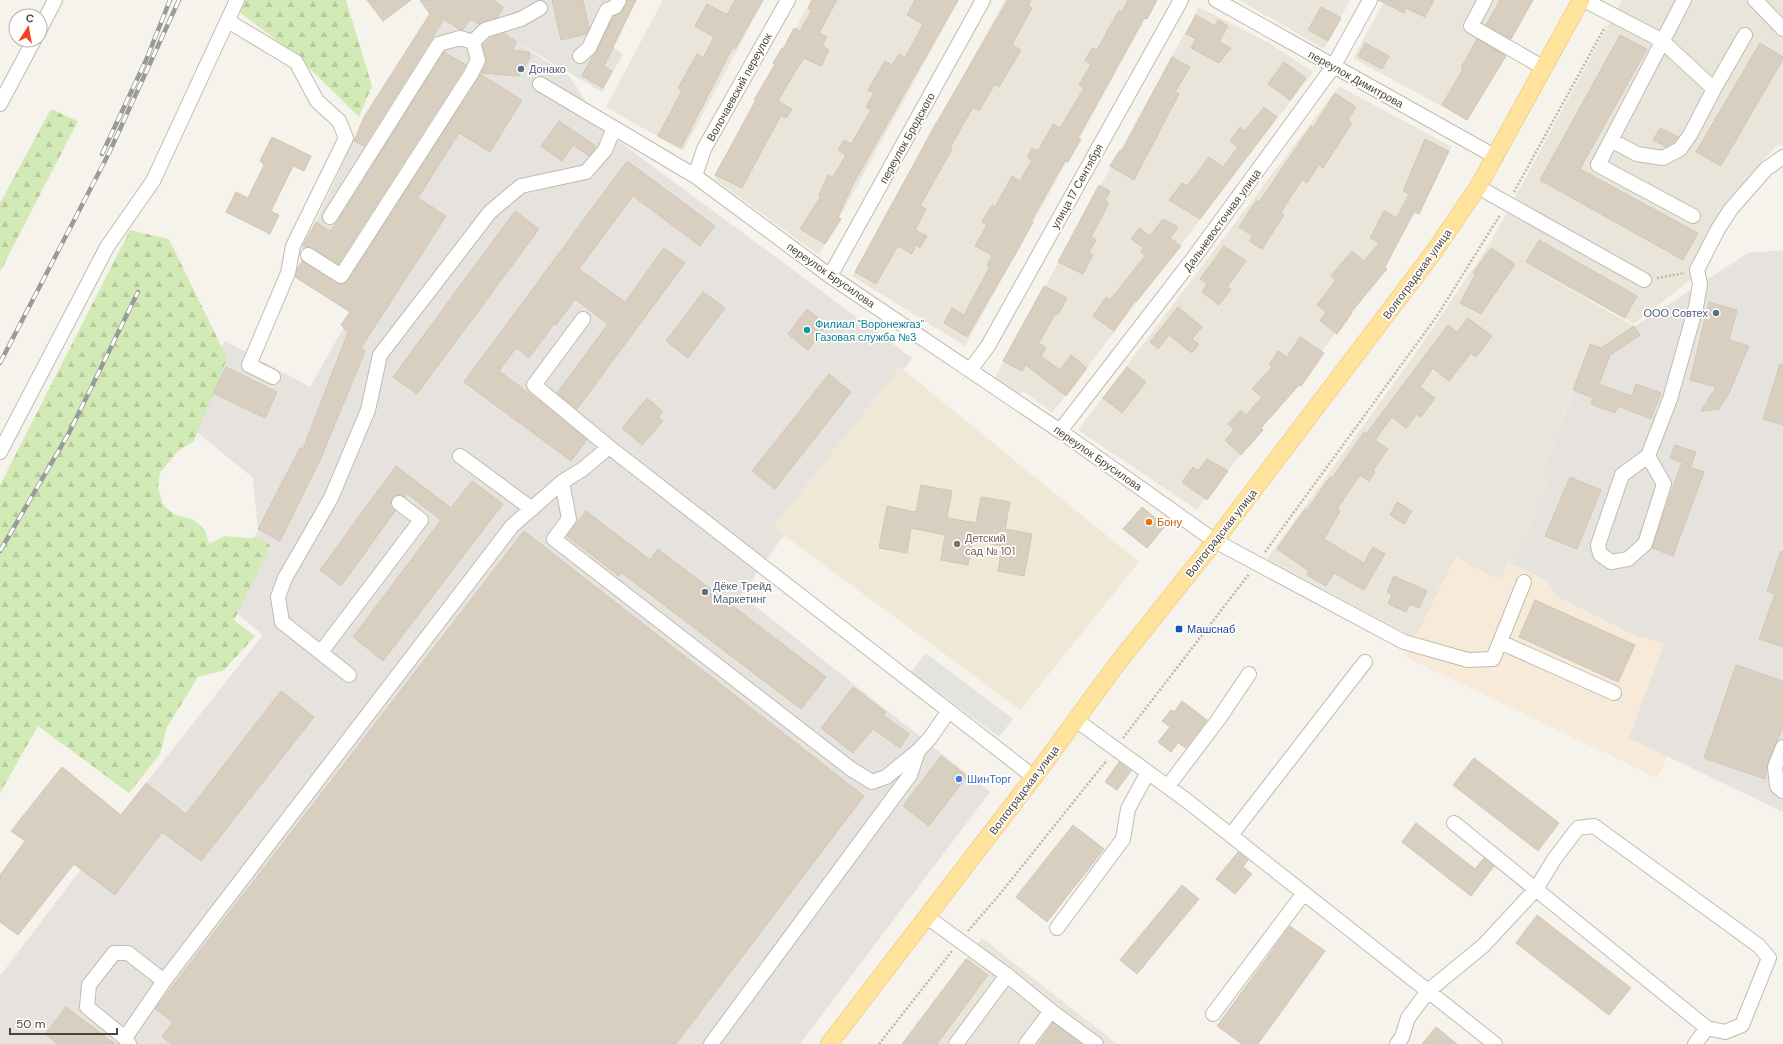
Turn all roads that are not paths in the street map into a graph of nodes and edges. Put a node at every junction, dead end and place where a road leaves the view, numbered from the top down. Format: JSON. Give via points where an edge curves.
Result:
{"nodes":[{"id":1,"x":55,"y":0,"type":"edge"},
{"id":2,"x":237,"y":0,"type":"edge"},
{"id":3,"x":619,"y":0,"type":"edge"},
{"id":4,"x":788,"y":0,"type":"edge"},
{"id":5,"x":983,"y":0,"type":"edge"},
{"id":6,"x":1180,"y":0,"type":"edge"},
{"id":7,"x":1216,"y":0,"type":"edge"},
{"id":8,"x":1370,"y":0,"type":"edge"},
{"id":9,"x":1484,"y":0,"type":"edge"},
{"id":10,"x":1581,"y":0,"type":"edge"},
{"id":11,"x":1584,"y":0,"type":"edge"},
{"id":12,"x":1684,"y":0,"type":"edge"},
{"id":13,"x":1755,"y":0,"type":"edge"},
{"id":14,"x":540,"y":8,"type":"dead end"},
{"id":15,"x":48,"y":14,"type":"edge"},
{"id":16,"x":228,"y":21,"type":"junction"},
{"id":17,"x":1783,"y":29,"type":"edge"},
{"id":18,"x":1745,"y":35,"type":"dead end"},
{"id":19,"x":1662,"y":40,"type":"junction"},
{"id":20,"x":473,"y":42,"type":"junction"},
{"id":21,"x":30,"y":48,"type":"edge"},
{"id":22,"x":580,"y":56,"type":"dead end"},
{"id":23,"x":1333,"y":67,"type":"junction"},
{"id":24,"x":1544,"y":68,"type":"junction"},
{"id":25,"x":540,"y":84,"type":"dead end"},
{"id":26,"x":1714,"y":89,"type":"junction"},
{"id":27,"x":0,"y":104,"type":"edge"},
{"id":28,"x":614,"y":128,"type":"junction"},
{"id":29,"x":1612,"y":140,"type":"junction"},
{"id":30,"x":1496,"y":157,"type":"junction"},
{"id":31,"x":1783,"y":157,"type":"edge"},
{"id":32,"x":695,"y":176,"type":"junction"},
{"id":33,"x":1478,"y":187,"type":"junction"},
{"id":34,"x":1693,"y":216,"type":"dead end"},
{"id":35,"x":330,"y":217,"type":"dead end"},
{"id":36,"x":308,"y":255,"type":"dead end"},
{"id":37,"x":830,"y":276,"type":"junction"},
{"id":38,"x":1644,"y":280,"type":"road end"},
{"id":39,"x":583,"y":319,"type":"dead end"},
{"id":40,"x":970,"y":370,"type":"junction"},
{"id":41,"x":273,"y":378,"type":"dead end"},
{"id":42,"x":1060,"y":431,"type":"junction"},
{"id":43,"x":609,"y":446,"type":"junction"},
{"id":44,"x":0,"y":452,"type":"edge"},
{"id":45,"x":460,"y":456,"type":"dead end"},
{"id":46,"x":1648,"y":456,"type":"junction"},
{"id":47,"x":562,"y":482,"type":"junction"},
{"id":48,"x":400,"y":503,"type":"dead end"},
{"id":49,"x":532,"y":509,"type":"junction"},
{"id":50,"x":1215,"y":541,"type":"junction"},
{"id":51,"x":1524,"y":582,"type":"dead end"},
{"id":52,"x":1500,"y":642,"type":"junction"},
{"id":53,"x":321,"y":652,"type":"junction"},
{"id":54,"x":1365,"y":662,"type":"dead end"},
{"id":55,"x":1249,"y":674,"type":"dead end"},
{"id":56,"x":350,"y":675,"type":"dead end"},
{"id":57,"x":1614,"y":693,"type":"dead end"},
{"id":58,"x":948,"y":712,"type":"junction"},
{"id":59,"x":1076,"y":720,"type":"junction"},
{"id":60,"x":1783,"y":747,"type":"edge"},
{"id":61,"x":918,"y":751,"type":"junction"},
{"id":62,"x":1148,"y":772,"type":"junction"},
{"id":63,"x":1034,"y":777,"type":"junction"},
{"id":64,"x":1168,"y":786,"type":"junction"},
{"id":65,"x":1783,"y":791,"type":"edge"},
{"id":66,"x":1454,"y":823,"type":"dead end"},
{"id":67,"x":1231,"y":835,"type":"junction"},
{"id":68,"x":1536,"y":889,"type":"junction"},
{"id":69,"x":1304,"y":893,"type":"junction"},
{"id":70,"x":927,"y":917,"type":"junction"},
{"id":71,"x":1057,"y":928,"type":"dead end"},
{"id":72,"x":1007,"y":975,"type":"junction"},
{"id":73,"x":164,"y":982,"type":"junction"},
{"id":74,"x":1428,"y":991,"type":"junction"},
{"id":75,"x":1051,"y":1011,"type":"junction"},
{"id":76,"x":1213,"y":1014,"type":"dead end"},
{"id":77,"x":1707,"y":1028,"type":"junction"},
{"id":78,"x":127,"y":1041,"type":"edge"},
{"id":79,"x":711,"y":1044,"type":"edge"},
{"id":80,"x":829,"y":1044,"type":"edge"},
{"id":81,"x":956,"y":1044,"type":"edge"},
{"id":82,"x":1026,"y":1044,"type":"edge"},
{"id":83,"x":1096,"y":1044,"type":"edge"},
{"id":84,"x":1397,"y":1044,"type":"edge"},
{"id":85,"x":1495,"y":1044,"type":"edge"},
{"id":86,"x":1695,"y":1044,"type":"edge"}],
"edges":[{"from":1,"to":15,"type":"street"},
{"from":2,"to":16,"type":"street"},
{"from":3,"to":22,"type":"street","via":[[615,7],[607,10],[589,48]]},
{"from":4,"to":32,"type":"street","name":"Волочаевский переулок","via":[[704,149]]},
{"from":5,"to":37,"type":"street","name":"переулок Бродского"},
{"from":6,"to":40,"type":"street","name":"улица 17 Сентября","via":[[988,346]]},
{"from":7,"to":23,"type":"street","name":"переулок Димитрова"},
{"from":8,"to":23,"type":"street","name":"Дальневосточная улица"},
{"from":9,"to":24,"type":"street","via":[[1471,26]]},
{"from":10,"to":24,"type":"main road","name":"Волгоградская улица"},
{"from":11,"to":19,"type":"street"},
{"from":12,"to":19,"type":"street"},
{"from":13,"to":17,"type":"street"},
{"from":14,"to":20,"type":"street","via":[[521,19],[485,30]]},
{"from":16,"to":41,"type":"street","via":[[296,62],[317,101],[339,121],[346,138],[293,246],[288,273],[249,365]]},
{"from":16,"to":44,"type":"street","via":[[153,181],[107,247]]},
{"from":18,"to":26,"type":"street"},
{"from":19,"to":26,"type":"street"},
{"from":19,"to":29,"type":"street"},
{"from":20,"to":35,"type":"street","via":[[460,38],[439,44]]},
{"from":20,"to":36,"type":"street","via":[[478,60],[471,74],[341,276]]},
{"from":21,"to":27,"type":"street"},
{"from":23,"to":30,"type":"street","name":"переулок Димитрова"},
{"from":23,"to":42,"type":"street","name":"Дальневосточная улица","via":[[1196,256]]},
{"from":24,"to":30,"type":"main road","name":"Волгоградская улица"},
{"from":25,"to":28,"type":"street","name":"переулок Брусилова"},
{"from":26,"to":29,"type":"street","via":[[1680,149],[1663,158],[1637,154]]},
{"from":28,"to":32,"type":"street","name":"переулок Брусилова"},
{"from":28,"to":53,"type":"street","via":[[605,150],[586,172],[521,186],[490,212],[380,355],[368,410],[331,498],[285,578],[278,597],[282,622]]},
{"from":29,"to":34,"type":"street","via":[[1598,165]]},
{"from":30,"to":33,"type":"main road","name":"Волгоградская улица"},
{"from":31,"to":46,"type":"street","via":[[1766,169],[1732,209],[1718,229],[1697,270],[1700,284],[1696,307],[1670,399]]},
{"from":32,"to":37,"type":"street","name":"переулок Брусилова"},
{"from":33,"to":38,"type":"street"},
{"from":33,"to":50,"type":"main road","name":"Волгоградская улица","via":[[1388,314]]},
{"from":37,"to":40,"type":"street","name":"переулок Брусилова"},
{"from":39,"to":43,"type":"street","via":[[534,385]]},
{"from":40,"to":42,"type":"street","name":"переулок Брусилова"},
{"from":42,"to":50,"type":"street","name":"переулок Брусилова"},
{"from":43,"to":47,"type":"street","via":[[583,469]]},
{"from":43,"to":58,"type":"street"},
{"from":45,"to":49,"type":"street"},
{"from":46,"to":46,"type":"street","via":[[1622,475],[1614,496],[1598,545],[1600,554],[1611,562],[1628,559],[1645,544],[1664,484]]},
{"from":47,"to":49,"type":"street"},
{"from":47,"to":61,"type":"street","via":[[569,519],[554,539],[850,769],[872,782],[886,777]]},
{"from":48,"to":53,"type":"street","via":[[421,520]]},
{"from":49,"to":73,"type":"street","via":[[512,526]]},
{"from":50,"to":52,"type":"street","name":"переулок Брусилова","via":[[1404,642],[1468,660],[1493,659]]},
{"from":50,"to":59,"type":"main road","name":"Волгоградская улица"},
{"from":51,"to":52,"type":"street"},
{"from":52,"to":57,"type":"street"},
{"from":53,"to":56,"type":"street"},
{"from":54,"to":67,"type":"street"},
{"from":55,"to":64,"type":"street"},
{"from":58,"to":61,"type":"street"},
{"from":58,"to":63,"type":"street"},
{"from":59,"to":62,"type":"street"},
{"from":59,"to":63,"type":"main road","name":"Волгоградская улица"},
{"from":60,"to":65,"type":"street","via":[[1775,767],[1777,786]]},
{"from":61,"to":79,"type":"street","via":[[910,775]]},
{"from":62,"to":64,"type":"street"},
{"from":62,"to":71,"type":"street","via":[[1128,809],[1123,838]]},
{"from":63,"to":70,"type":"main road","name":"Волгоградская улица"},
{"from":64,"to":67,"type":"street"},
{"from":66,"to":68,"type":"street"},
{"from":67,"to":69,"type":"street"},
{"from":68,"to":74,"type":"street","via":[[1483,946]]},
{"from":68,"to":77,"type":"street"},
{"from":68,"to":77,"type":"street","via":[[1578,828],[1594,826],[1759,946],[1769,958],[1742,1025],[1725,1032]]},
{"from":69,"to":74,"type":"street"},
{"from":69,"to":76,"type":"street"},
{"from":70,"to":72,"type":"street"},
{"from":70,"to":80,"type":"main road","name":"Волгоградская улица"},
{"from":72,"to":75,"type":"street"},
{"from":72,"to":81,"type":"street"},
{"from":73,"to":78,"type":"street"},
{"from":73,"to":78,"type":"street","via":[[128,953],[114,953],[88,985],[87,1007]]},
{"from":74,"to":84,"type":"street","via":[[1408,1018]]},
{"from":74,"to":85,"type":"street"},
{"from":75,"to":82,"type":"street"},
{"from":75,"to":83,"type":"street"},
{"from":77,"to":86,"type":"street"}]}
